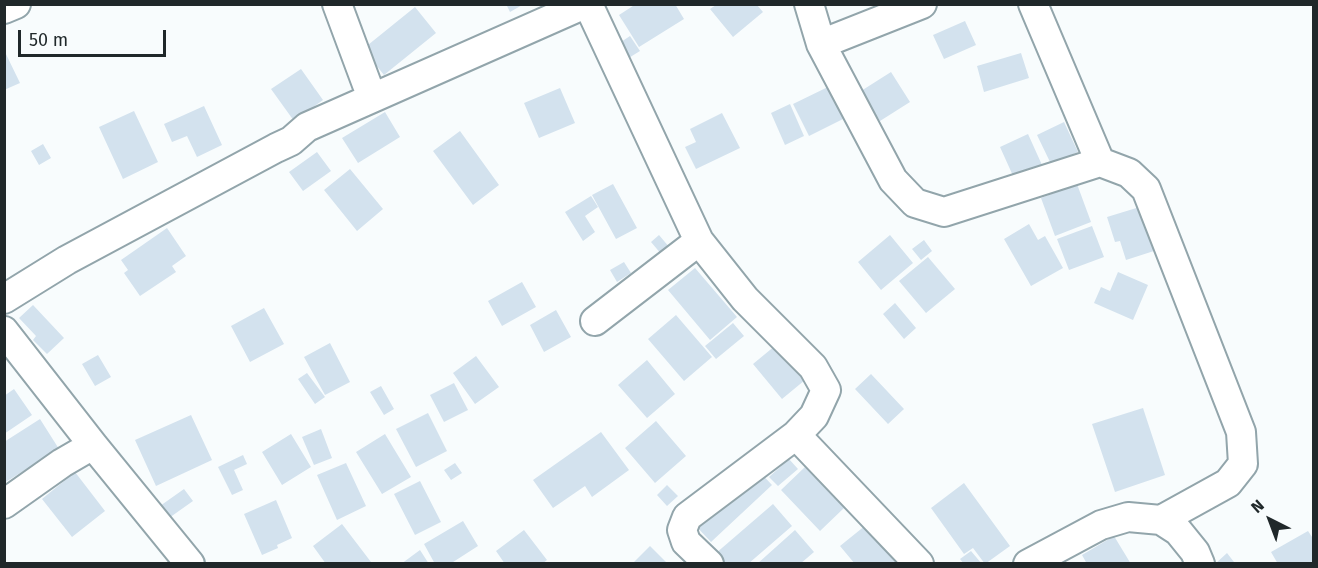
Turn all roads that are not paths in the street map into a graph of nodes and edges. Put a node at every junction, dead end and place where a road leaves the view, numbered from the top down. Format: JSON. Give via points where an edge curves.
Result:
{"nodes":[{"id":1,"x":16,"y":4,"type":"edge"},
{"id":2,"x":337,"y":4,"type":"edge"},
{"id":3,"x":587,"y":4,"type":"edge"},
{"id":4,"x":809,"y":4,"type":"edge"},
{"id":5,"x":922,"y":4,"type":"edge"},
{"id":6,"x":1033,"y":4,"type":"edge"},
{"id":7,"x":4,"y":9,"type":"edge"},
{"id":8,"x":821,"y":44,"type":"junction"},
{"id":9,"x":372,"y":98,"type":"junction"},
{"id":10,"x":1100,"y":162,"type":"junction"},
{"id":11,"x":699,"y":241,"type":"junction"},
{"id":12,"x":4,"y":299,"type":"edge"},
{"id":13,"x":595,"y":321,"type":"dead end"},
{"id":14,"x":4,"y":331,"type":"edge"},
{"id":15,"x":796,"y":435,"type":"junction"},
{"id":16,"x":93,"y":445,"type":"junction"},
{"id":17,"x":4,"y":504,"type":"edge"},
{"id":18,"x":1161,"y":520,"type":"junction"},
{"id":19,"x":190,"y":564,"type":"edge"},
{"id":20,"x":709,"y":564,"type":"edge"},
{"id":21,"x":919,"y":564,"type":"edge"},
{"id":22,"x":1028,"y":564,"type":"edge"},
{"id":23,"x":1200,"y":564,"type":"edge"}],
"edges":[{"from":1,"to":7,"type":"street"},
{"from":2,"to":9,"type":"street"},
{"from":3,"to":9,"type":"street"},
{"from":3,"to":11,"type":"street"},
{"from":4,"to":8,"type":"street"},
{"from":5,"to":8,"type":"street"},
{"from":6,"to":10,"type":"street"},
{"from":8,"to":10,"type":"street","via":[[893,180],[915,203],[944,212]]},
{"from":9,"to":12,"type":"street","via":[[308,127],[291,141],[68,260]]},
{"from":10,"to":18,"type":"street","via":[[1128,173],[1146,189],[1241,432],[1243,464],[1228,483]]},
{"from":11,"to":13,"type":"street"},
{"from":11,"to":15,"type":"street","via":[[745,299],[813,367],[826,390],[814,416]]},
{"from":14,"to":16,"type":"street"},
{"from":15,"to":20,"type":"street","via":[[687,517],[682,530],[687,542]]},
{"from":15,"to":21,"type":"street"},
{"from":16,"to":17,"type":"street"},
{"from":16,"to":19,"type":"street"},
{"from":18,"to":22,"type":"street","via":[[1128,517],[1101,525]]},
{"from":18,"to":23,"type":"street","via":[[1178,531]]}]}
